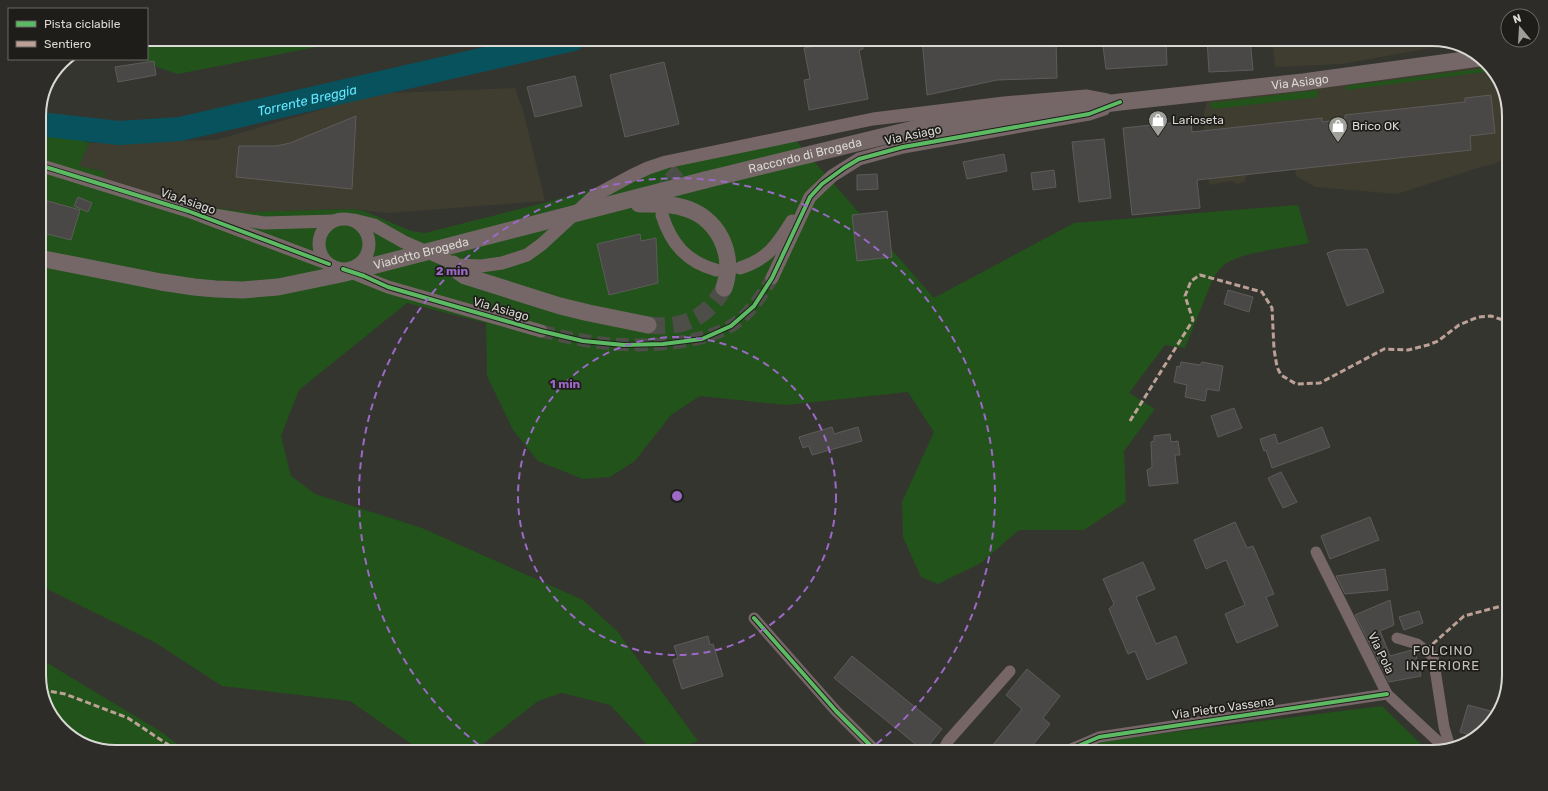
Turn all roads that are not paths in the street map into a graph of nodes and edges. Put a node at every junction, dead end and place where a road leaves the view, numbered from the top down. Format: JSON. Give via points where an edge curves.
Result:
{"nodes":[{"id":1,"x":1472,"y":59,"type":"edge"},
{"id":2,"x":1120,"y":102,"type":"junction"},
{"id":3,"x":705,"y":155,"type":"junction"},
{"id":4,"x":46,"y":167,"type":"edge"},
{"id":5,"x":682,"y":168,"type":"tunnel mouth"},
{"id":6,"x":705,"y":180,"type":"joint"},
{"id":7,"x":810,"y":197,"type":"junction"},
{"id":8,"x":616,"y":204,"type":"junction"},
{"id":9,"x":188,"y":211,"type":"junction"},
{"id":10,"x":662,"y":215,"type":"dead end"},
{"id":11,"x":334,"y":220,"type":"junction"},
{"id":12,"x":354,"y":220,"type":"junction"},
{"id":13,"x":46,"y":259,"type":"edge"},
{"id":14,"x":329,"y":264,"type":"junction"},
{"id":15,"x":453,"y":264,"type":"junction"},
{"id":16,"x":740,"y":268,"type":"dead end"},
{"id":17,"x":343,"y":269,"type":"junction"},
{"id":18,"x":716,"y":270,"type":"dead end"},
{"id":19,"x":772,"y":278,"type":"tunnel mouth"},
{"id":20,"x":724,"y":288,"type":"tunnel mouth"},
{"id":21,"x":648,"y":325,"type":"tunnel mouth"},
{"id":22,"x":540,"y":331,"type":"tunnel mouth"},
{"id":23,"x":1316,"y":552,"type":"dead end"},
{"id":24,"x":754,"y":618,"type":"dead end"},
{"id":25,"x":1397,"y":638,"type":"dead end"},
{"id":26,"x":1010,"y":671,"type":"dead end"},
{"id":27,"x":1387,"y":694,"type":"junction"},
{"id":28,"x":1449,"y":743,"type":"edge"},
{"id":29,"x":1441,"y":744,"type":"edge"},
{"id":30,"x":870,"y":745,"type":"edge"},
{"id":31,"x":946,"y":745,"type":"edge"},
{"id":32,"x":1080,"y":745,"type":"edge"}],
"edges":[{"from":1,"to":2,"type":"main road","name":"Via Asiago","via":[[1303,82]]},
{"from":2,"to":3,"type":"street","name":"Via Asiago","via":[[1086,96],[873,119]]},
{"from":2,"to":6,"type":"main road","name":"Raccordo di Brogeda","via":[[918,128]]},
{"from":2,"to":7,"type":"street","name":"Via Asiago","via":[[1090,114],[930,142],[859,159],[827,180]]},
{"from":3,"to":5,"type":"street"},
{"from":3,"to":15,"type":"street","name":"Via Asiago","via":[[666,162],[611,186],[594,196],[527,255],[481,266]]},
{"from":4,"to":9,"type":"street","name":"Via Asiago"},
{"from":6,"to":8,"type":"main road","name":"Viadotto Brogeda","bridge":true},
{"from":7,"to":16,"type":"street","via":[[767,255],[755,263]]},
{"from":7,"to":19,"type":"street","name":"Via Asiago"},
{"from":8,"to":13,"type":"main road","name":"Viadotto Brogeda","bridge":true,"via":[[340,274],[243,290],[161,282]]},
{"from":8,"to":20,"type":"main road","bridge":true,"via":[[670,204],[702,216],[716,229],[725,247],[728,266]]},
{"from":9,"to":11,"type":"street","name":"Via Asiago","via":[[264,222]]},
{"from":9,"to":14,"type":"street","name":"Via Asiago"},
{"from":10,"to":18,"type":"street","via":[[666,229],[683,252],[696,262]]},
{"from":11,"to":12,"type":"street"},
{"from":11,"to":14,"type":"street","via":[[321,233],[318,244],[322,256]]},
{"from":12,"to":15,"type":"street","name":"Via Asiago","via":[[374,225]]},
{"from":12,"to":17,"type":"street","via":[[366,231],[369,246],[361,262]]},
{"from":14,"to":17,"type":"street"},
{"from":15,"to":21,"type":"main road","via":[[465,276],[560,306]]},
{"from":17,"to":22,"type":"street","name":"Via Asiago","via":[[388,287]]},
{"from":23,"to":27,"type":"street","name":"Via Pola"},
{"from":24,"to":30,"type":"street","via":[[836,711]]},
{"from":25,"to":28,"type":"street","via":[[1417,644],[1433,656]]},
{"from":26,"to":31,"type":"street"},
{"from":27,"to":29,"type":"street","name":"Via Pola"},
{"from":27,"to":32,"type":"street","name":"Via Pietro Vassena","via":[[1099,737]]}]}
